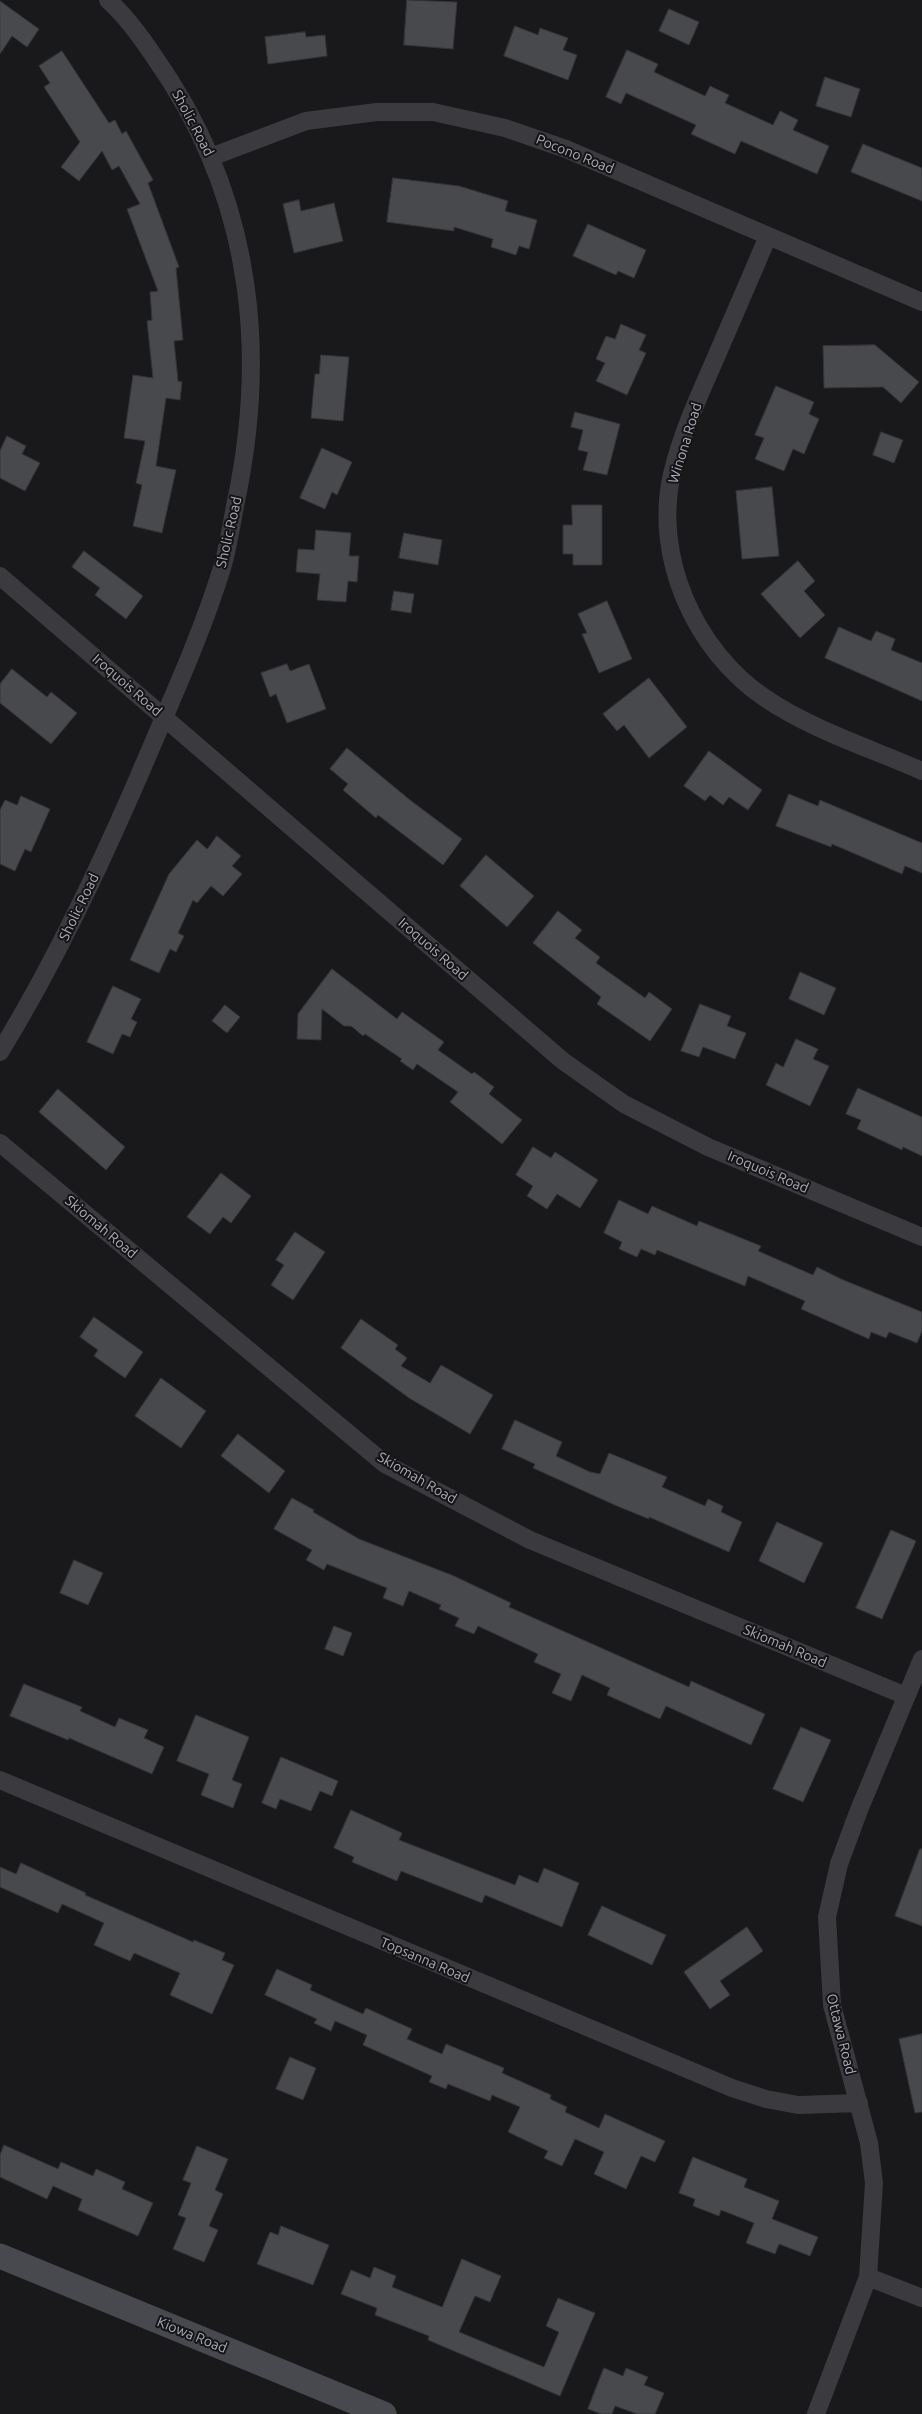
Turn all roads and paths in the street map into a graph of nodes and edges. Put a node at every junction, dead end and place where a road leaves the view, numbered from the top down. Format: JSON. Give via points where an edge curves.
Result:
{"nodes":[{"id":1,"x":108,"y":0,"type":"edge"},
{"id":2,"x":211,"y":156,"type":"junction"},
{"id":3,"x":768,"y":236,"type":"junction"},
{"id":4,"x":922,"y":302,"type":"edge"},
{"id":5,"x":0,"y":576,"type":"edge"},
{"id":6,"x":164,"y":717,"type":"junction"},
{"id":7,"x":922,"y":770,"type":"edge"},
{"id":8,"x":0,"y":1052,"type":"edge"},
{"id":9,"x":0,"y":1142,"type":"edge"},
{"id":10,"x":922,"y":1237,"type":"edge"},
{"id":11,"x":922,"y":1659,"type":"edge"},
{"id":12,"x":906,"y":1696,"type":"junction"},
{"id":13,"x":0,"y":1780,"type":"edge"},
{"id":14,"x":859,"y":2103,"type":"junction"},
{"id":15,"x":0,"y":2256,"type":"edge"},
{"id":16,"x":868,"y":2277,"type":"junction"},
{"id":17,"x":922,"y":2298,"type":"edge"},
{"id":18,"x":382,"y":2414,"type":"edge"},
{"id":19,"x":816,"y":2414,"type":"edge"}],
"edges":[{"from":1,"to":2,"type":"street","name":"Sholic Road","via":[[149,48],[183,101]]},
{"from":2,"to":3,"type":"street","name":"Pocono Road","via":[[306,121],[377,112],[433,112],[506,128],[566,149]]},
{"from":2,"to":6,"type":"street","name":"Sholic Road","via":[[234,222],[247,286],[249,410],[241,479],[222,566],[195,644]]},
{"from":3,"to":4,"type":"street","name":"Pocono Road"},
{"from":3,"to":7,"type":"street","name":"Winona Road","via":[[692,413],[672,474],[668,512],[671,548],[680,590],[700,629],[726,666],[764,697],[804,720]]},
{"from":5,"to":6,"type":"street","name":"Iroquois Road"},
{"from":6,"to":8,"type":"street","name":"Sholic Road","via":[[109,844],[57,951]]},
{"from":6,"to":10,"type":"street","name":"Iroquois Road","via":[[563,1061],[624,1104],[708,1147]]},
{"from":9,"to":12,"type":"street","name":"Skiomah Road","via":[[385,1464],[530,1540]]},
{"from":11,"to":12,"type":"street","name":"Ottawa Road"},
{"from":12,"to":14,"type":"street","name":"Ottawa Road","via":[[839,1864],[827,1917],[832,2005]]},
{"from":13,"to":14,"type":"street","name":"Topsanna Road","via":[[732,2088],[798,2105]]},
{"from":14,"to":16,"type":"street","name":"Ottawa Road","via":[[870,2143],[874,2183]]},
{"from":15,"to":18,"type":"street","name":"Kiowa Road"},
{"from":16,"to":17,"type":"street"},
{"from":16,"to":19,"type":"street","name":"Ottawa Road"}]}
